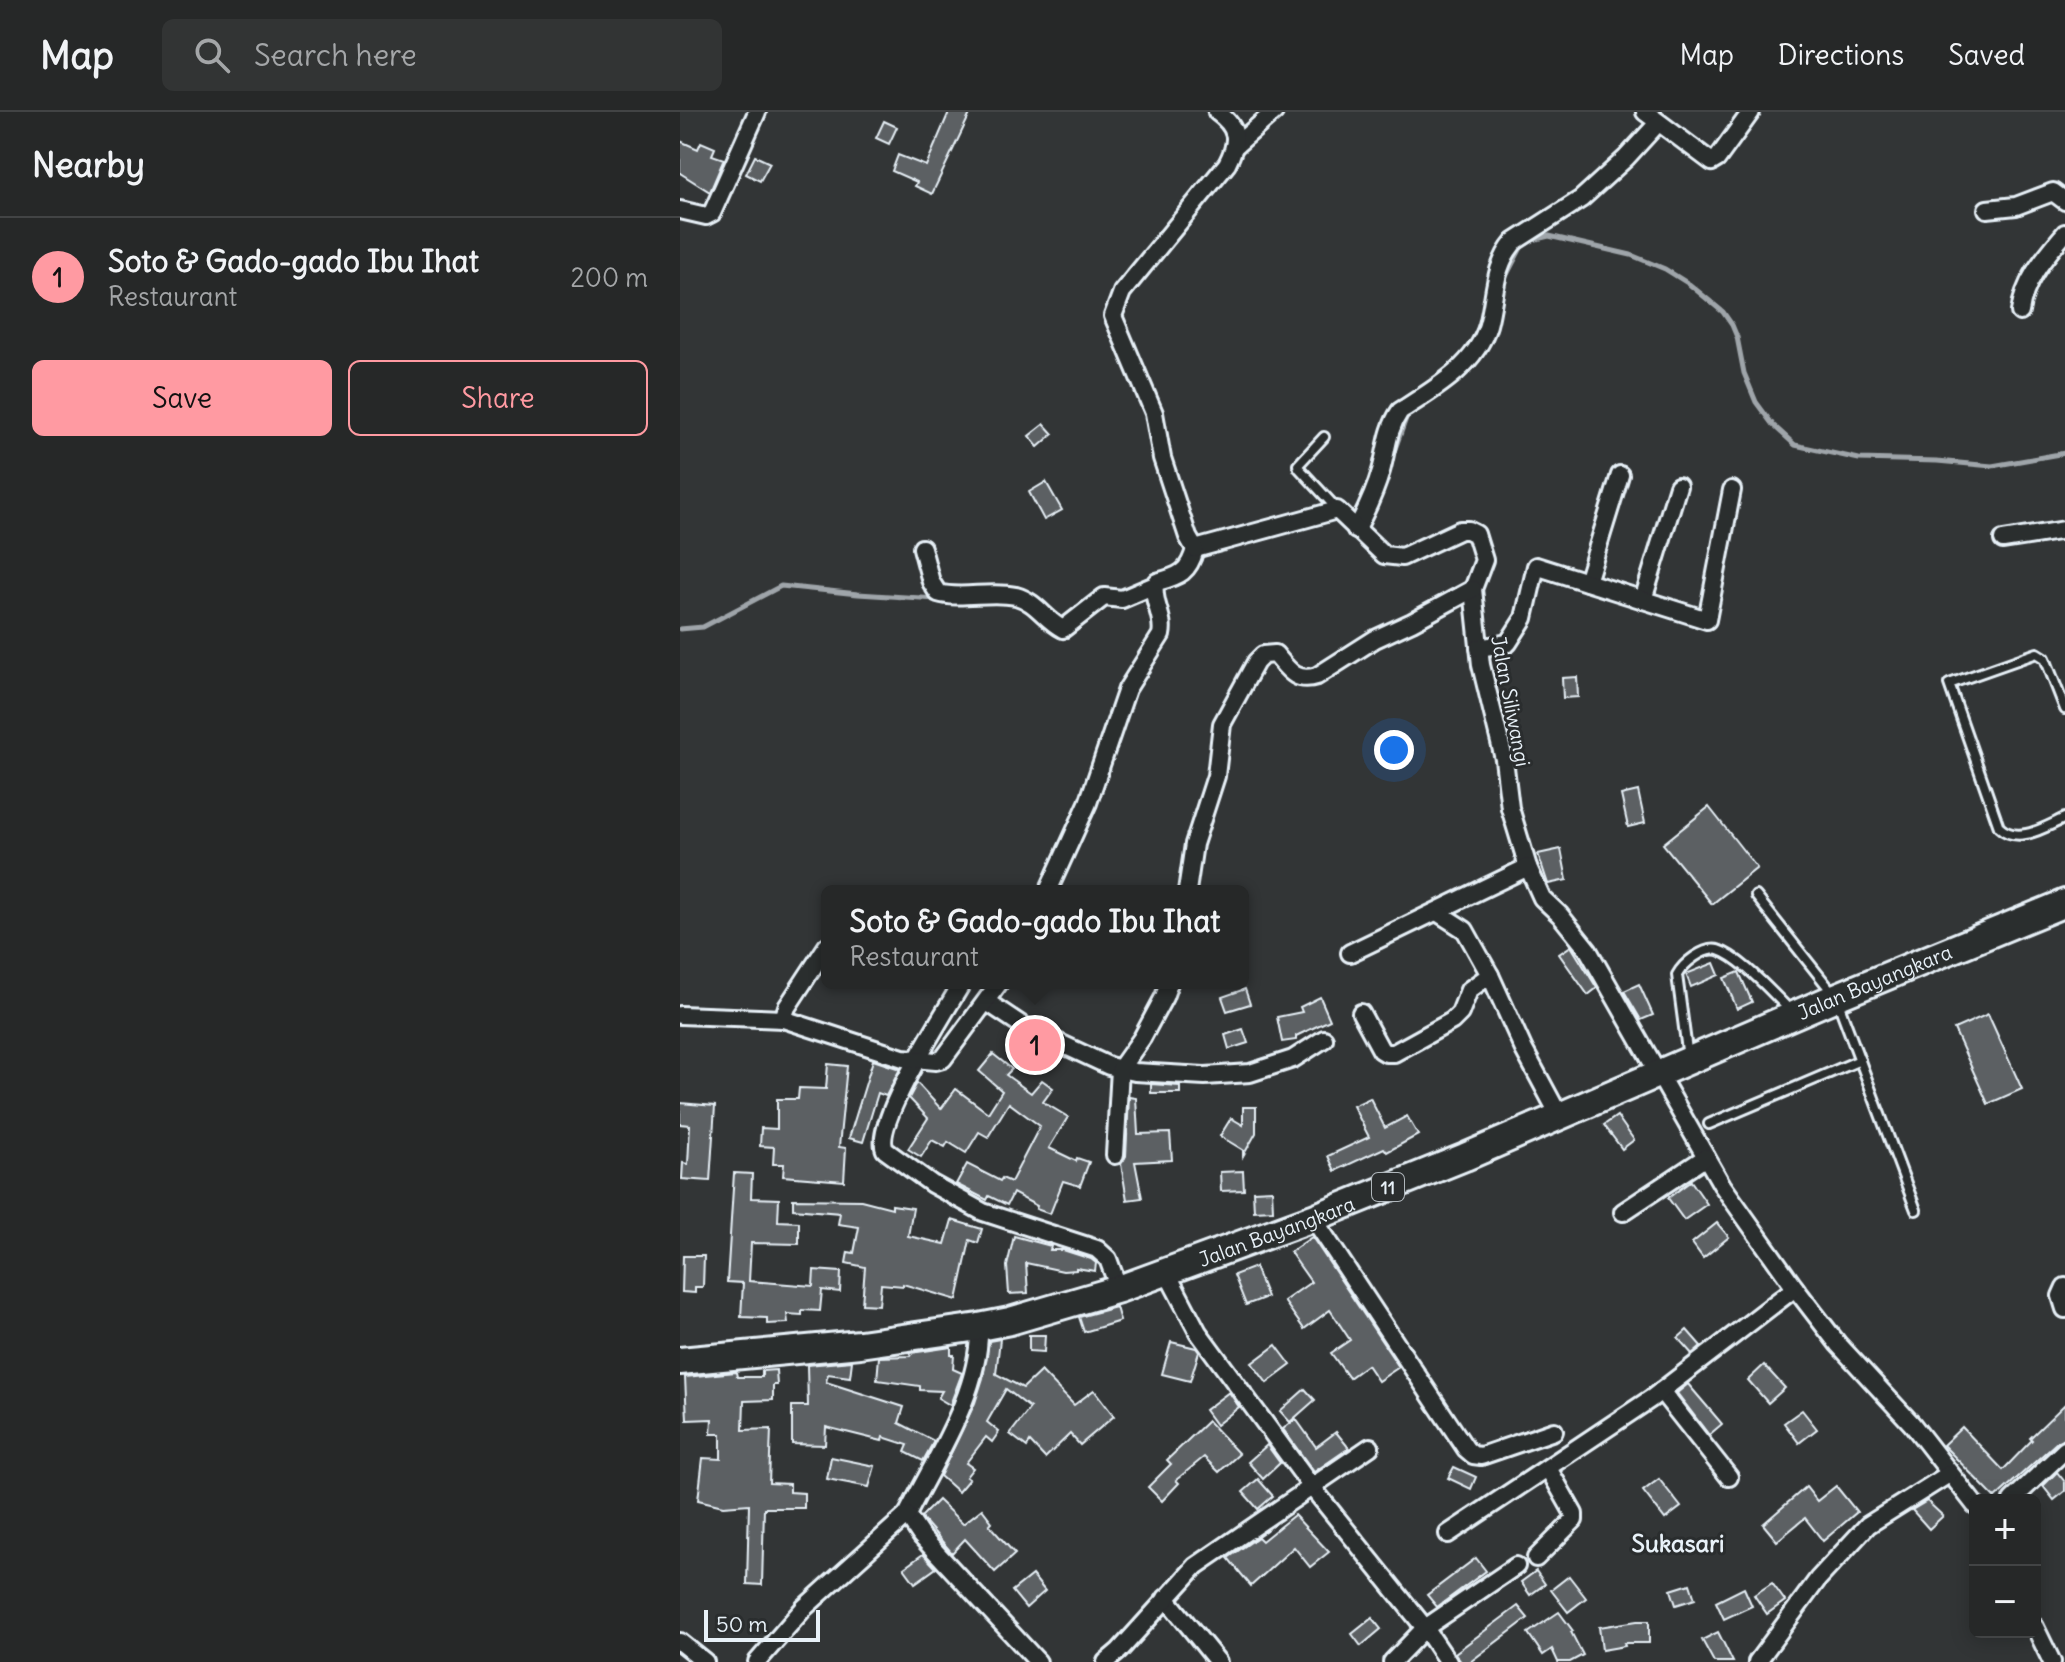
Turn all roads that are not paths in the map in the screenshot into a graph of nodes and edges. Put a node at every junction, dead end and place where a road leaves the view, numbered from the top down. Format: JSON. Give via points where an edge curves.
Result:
{"nodes":[{"id":1,"x":757,"y":112,"type":"edge"},
{"id":2,"x":1217,"y":112,"type":"edge"},
{"id":3,"x":1274,"y":112,"type":"edge"},
{"id":4,"x":1751,"y":112,"type":"edge"},
{"id":5,"x":1652,"y":118,"type":"edge"},
{"id":6,"x":1234,"y":147,"type":"junction"},
{"id":7,"x":2065,"y":201,"type":"edge"},
{"id":8,"x":1987,"y":209,"type":"dead end"},
{"id":9,"x":680,"y":210,"type":"edge"},
{"id":10,"x":2065,"y":233,"type":"edge"},
{"id":11,"x":2020,"y":312,"type":"dead end"},
{"id":12,"x":1324,"y":437,"type":"dead end"},
{"id":13,"x":1620,"y":475,"type":"dead end"},
{"id":14,"x":1678,"y":486,"type":"dead end"},
{"id":15,"x":1732,"y":490,"type":"dead end"},
{"id":16,"x":1337,"y":510,"type":"junction"},
{"id":17,"x":1356,"y":530,"type":"junction"},
{"id":18,"x":2065,"y":530,"type":"edge"},
{"id":19,"x":2003,"y":540,"type":"dead end"},
{"id":20,"x":1194,"y":546,"type":"junction"},
{"id":21,"x":922,"y":548,"type":"dead end"},
{"id":22,"x":1587,"y":582,"type":"junction"},
{"id":23,"x":1155,"y":585,"type":"junction"},
{"id":24,"x":1473,"y":589,"type":"junction"},
{"id":25,"x":1643,"y":600,"type":"junction"},
{"id":26,"x":1479,"y":648,"type":"junction"},
{"id":27,"x":2065,"y":709,"type":"edge"},
{"id":28,"x":2065,"y":818,"type":"edge"},
{"id":29,"x":1528,"y":867,"type":"junction"},
{"id":30,"x":1051,"y":885,"type":"edge"},
{"id":31,"x":1188,"y":885,"type":"edge"},
{"id":32,"x":1756,"y":896,"type":"dead end"},
{"id":33,"x":2065,"y":903,"type":"edge"},
{"id":34,"x":1437,"y":912,"type":"junction"},
{"id":35,"x":1350,"y":953,"type":"dead end"},
{"id":36,"x":821,"y":955,"type":"edge"},
{"id":37,"x":1490,"y":975,"type":"junction"},
{"id":38,"x":958,"y":989,"type":"edge"},
{"id":39,"x":995,"y":989,"type":"edge"},
{"id":40,"x":1167,"y":989,"type":"edge"},
{"id":41,"x":1836,"y":997,"type":"junction"},
{"id":42,"x":987,"y":1002,"type":"junction"},
{"id":43,"x":1361,"y":1013,"type":"dead end"},
{"id":44,"x":680,"y":1015,"type":"edge"},
{"id":45,"x":1797,"y":1016,"type":"junction"},
{"id":46,"x":783,"y":1019,"type":"junction"},
{"id":47,"x":1324,"y":1039,"type":"dead end"},
{"id":48,"x":1860,"y":1060,"type":"junction"},
{"id":49,"x":916,"y":1061,"type":"junction"},
{"id":50,"x":1689,"y":1062,"type":"junction"},
{"id":51,"x":1120,"y":1069,"type":"junction"},
{"id":52,"x":1660,"y":1074,"type":"junction"},
{"id":53,"x":1560,"y":1117,"type":"junction"},
{"id":54,"x":1709,"y":1124,"type":"dead end"},
{"id":55,"x":1115,"y":1155,"type":"dead end"},
{"id":56,"x":1706,"y":1157,"type":"junction"},
{"id":57,"x":1916,"y":1210,"type":"dead end"},
{"id":58,"x":1623,"y":1212,"type":"dead end"},
{"id":59,"x":1313,"y":1218,"type":"junction"},
{"id":60,"x":1167,"y":1273,"type":"junction"},
{"id":61,"x":2065,"y":1287,"type":"edge"},
{"id":62,"x":1795,"y":1288,"type":"junction"},
{"id":63,"x":1119,"y":1289,"type":"junction"},
{"id":64,"x":2065,"y":1309,"type":"edge"},
{"id":65,"x":979,"y":1327,"type":"junction"},
{"id":66,"x":680,"y":1361,"type":"edge"},
{"id":67,"x":1661,"y":1391,"type":"junction"},
{"id":68,"x":1554,"y":1431,"type":"dead end"},
{"id":69,"x":1370,"y":1447,"type":"dead end"},
{"id":70,"x":2065,"y":1450,"type":"edge"},
{"id":71,"x":1548,"y":1468,"type":"junction"},
{"id":72,"x":1949,"y":1474,"type":"junction"},
{"id":73,"x":1729,"y":1477,"type":"dead end"},
{"id":74,"x":1311,"y":1486,"type":"junction"},
{"id":75,"x":2018,"y":1494,"type":"edge"},
{"id":76,"x":1969,"y":1498,"type":"edge"},
{"id":77,"x":907,"y":1515,"type":"junction"},
{"id":78,"x":1448,"y":1534,"type":"dead end"},
{"id":79,"x":1536,"y":1558,"type":"dead end"},
{"id":80,"x":1516,"y":1566,"type":"dead end"},
{"id":81,"x":1166,"y":1598,"type":"junction"},
{"id":82,"x":1425,"y":1628,"type":"junction"},
{"id":83,"x":2040,"y":1638,"type":"edge"},
{"id":84,"x":680,"y":1642,"type":"edge"},
{"id":85,"x":705,"y":1662,"type":"edge"},
{"id":86,"x":757,"y":1662,"type":"edge"},
{"id":87,"x":1038,"y":1662,"type":"edge"},
{"id":88,"x":1106,"y":1662,"type":"edge"},
{"id":89,"x":1218,"y":1662,"type":"edge"},
{"id":90,"x":1392,"y":1662,"type":"edge"},
{"id":91,"x":1448,"y":1662,"type":"edge"},
{"id":92,"x":1757,"y":1662,"type":"edge"},
{"id":93,"x":2052,"y":1662,"type":"edge"}],
"edges":[{"from":1,"to":9,"type":"street","via":[[712,213]]},
{"from":2,"to":6,"type":"street","via":[[1232,124]]},
{"from":3,"to":6,"type":"street"},
{"from":4,"to":5,"type":"street","via":[[1712,162]]},
{"from":5,"to":17,"type":"street","via":[[1626,158],[1581,199],[1506,251],[1474,355],[1400,411]]},
{"from":6,"to":20,"type":"street","via":[[1227,164],[1122,292],[1113,316],[1154,413],[1162,458]]},
{"from":7,"to":8,"type":"street","via":[[2053,192],[2016,206]]},
{"from":10,"to":11,"type":"street","via":[[2032,276]]},
{"from":12,"to":16,"type":"lane","via":[[1298,465]]},
{"from":13,"to":22,"type":"street"},
{"from":14,"to":25,"type":"street"},
{"from":15,"to":25,"type":"street","via":[[1707,620]]},
{"from":16,"to":17,"type":"street","name":"Jalan Siliwangi"},
{"from":16,"to":20,"type":"street"},
{"from":17,"to":24,"type":"street","name":"Jalan Siliwangi","via":[[1392,558],[1460,530],[1473,532],[1484,560]]},
{"from":18,"to":19,"type":"street"},
{"from":20,"to":23,"type":"street","via":[[1183,574]]},
{"from":21,"to":23,"type":"street","via":[[931,582],[941,594],[985,592],[1021,598],[1062,628],[1112,597],[1122,599]]},
{"from":22,"to":25,"type":"street"},
{"from":22,"to":26,"type":"street","via":[[1536,566],[1524,618],[1508,643]]},
{"from":23,"to":30,"type":"street","via":[[1161,635],[1127,689],[1088,803]]},
{"from":24,"to":26,"type":"street","name":"Jalan Siliwangi"},
{"from":24,"to":31,"type":"street","via":[[1375,639],[1317,676],[1294,676],[1275,654],[1256,662],[1222,724],[1216,776],[1194,844]]},
{"from":26,"to":29,"type":"street","name":"Jalan Siliwangi","via":[[1510,808]]},
{"from":27,"to":28,"type":"lane","via":[[2045,658],[2037,653],[1949,684],[1999,827],[2020,836]]},
{"from":29,"to":34,"type":"street"},
{"from":29,"to":52,"type":"street","name":"Jalan Siliwangi","via":[[1542,898],[1588,950]]},
{"from":32,"to":41,"type":"lane"},
{"from":33,"to":41,"type":"highway","name":"Jalan Bayangkara","number":"11"},
{"from":34,"to":35,"type":"street"},
{"from":34,"to":37,"type":"street","via":[[1465,930]]},
{"from":36,"to":46,"type":"street"},
{"from":37,"to":43,"type":"street","via":[[1469,990],[1452,1021],[1394,1053],[1381,1050]]},
{"from":37,"to":53,"type":"street"},
{"from":38,"to":49,"type":"street"},
{"from":39,"to":42,"type":"street"},
{"from":40,"to":51,"type":"street"},
{"from":41,"to":45,"type":"highway","name":"Jalan Bayangkara","number":"11"},
{"from":41,"to":48,"type":"lane"},
{"from":42,"to":49,"type":"street","via":[[943,1059]]},
{"from":42,"to":51,"type":"street","via":[[1023,1026]]},
{"from":44,"to":46,"type":"street"},
{"from":45,"to":50,"type":"highway","name":"Jalan Bayangkara","number":"11"},
{"from":45,"to":50,"type":"lane","via":[[1730,957],[1709,949],[1677,975]]},
{"from":46,"to":49,"type":"street"},
{"from":47,"to":51,"type":"street","via":[[1293,1059],[1250,1073],[1205,1076]]},
{"from":48,"to":54,"type":"lane"},
{"from":48,"to":57,"type":"lane"},
{"from":49,"to":63,"type":"street","via":[[883,1134],[885,1150],[983,1212],[1097,1249],[1108,1259]]},
{"from":50,"to":52,"type":"highway","name":"Jalan Bayangkara","number":"11"},
{"from":51,"to":55,"type":"street"},
{"from":52,"to":53,"type":"highway","name":"Jalan Bayangkara","number":"11"},
{"from":52,"to":56,"type":"street","name":"Jalan Siliwangi"},
{"from":53,"to":59,"type":"highway","name":"Jalan Bayangkara","number":"11"},
{"from":56,"to":58,"type":"street"},
{"from":56,"to":62,"type":"street","name":"Jalan Siliwangi"},
{"from":59,"to":60,"type":"highway","name":"Jalan Bayangkara","number":"11"},
{"from":59,"to":68,"type":"street","via":[[1466,1449],[1481,1456]]},
{"from":60,"to":63,"type":"highway","name":"Jalan Bayangkara","number":"11"},
{"from":60,"to":74,"type":"street","via":[[1198,1332]]},
{"from":61,"to":64,"type":"street"},
{"from":62,"to":67,"type":"street"},
{"from":62,"to":72,"type":"street","name":"Jalan Siliwangi"},
{"from":63,"to":65,"type":"highway","name":"Jalan Bayangkara","number":"11"},
{"from":65,"to":66,"type":"highway","name":"Jalan Bayangkara","number":"11"},
{"from":65,"to":77,"type":"street","via":[[980,1349],[968,1392]]},
{"from":67,"to":71,"type":"street"},
{"from":67,"to":73,"type":"street"},
{"from":69,"to":74,"type":"street"},
{"from":70,"to":75,"type":"street"},
{"from":71,"to":78,"type":"street"},
{"from":71,"to":79,"type":"street","via":[[1574,1520]]},
{"from":72,"to":76,"type":"street","name":"Jalan Siliwangi"},
{"from":72,"to":92,"type":"street","via":[[1868,1525],[1818,1579]]},
{"from":74,"to":81,"type":"street","via":[[1196,1566]]},
{"from":74,"to":82,"type":"street"},
{"from":77,"to":86,"type":"street","via":[[804,1608]]},
{"from":77,"to":87,"type":"street"},
{"from":80,"to":82,"type":"street"},
{"from":81,"to":88,"type":"street"},
{"from":81,"to":89,"type":"street"},
{"from":82,"to":90,"type":"street"},
{"from":82,"to":91,"type":"street"},
{"from":83,"to":93,"type":"street"},
{"from":84,"to":85,"type":"street"}]}
